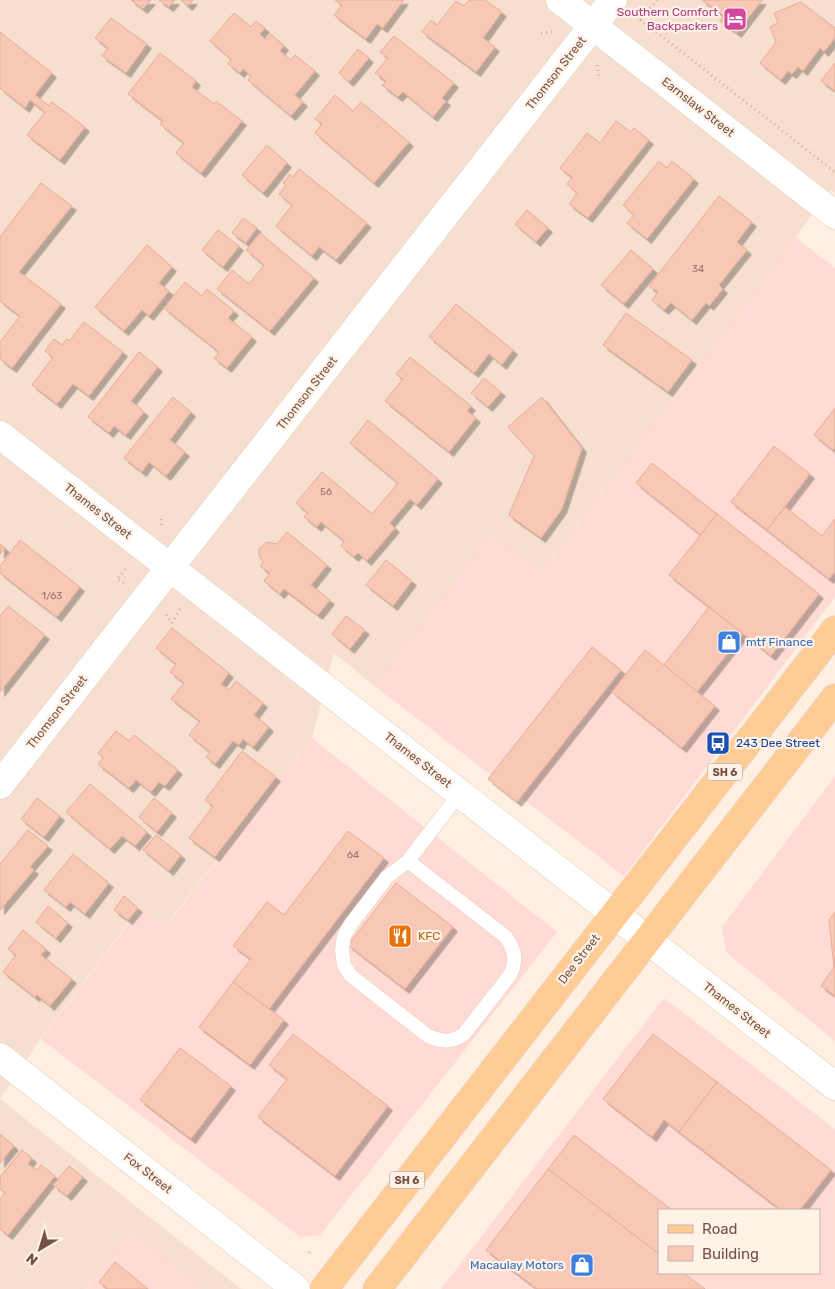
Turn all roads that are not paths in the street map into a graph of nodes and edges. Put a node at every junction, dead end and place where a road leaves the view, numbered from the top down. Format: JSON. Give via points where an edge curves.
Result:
{"nodes":[{"id":1,"x":560,"y":0,"type":"edge"},
{"id":2,"x":613,"y":0,"type":"edge"},
{"id":3,"x":593,"y":26,"type":"junction"},
{"id":4,"x":835,"y":215,"type":"edge"},
{"id":5,"x":0,"y":434,"type":"edge"},
{"id":6,"x":171,"y":567,"type":"junction"},
{"id":7,"x":835,"y":630,"type":"edge"},
{"id":8,"x":835,"y":698,"type":"edge"},
{"id":9,"x":0,"y":785,"type":"edge"},
{"id":10,"x":460,"y":793,"type":"junction"},
{"id":11,"x":408,"y":861,"type":"junction"},
{"id":12,"x":614,"y":914,"type":"junction"},
{"id":13,"x":647,"y":941,"type":"junction"},
{"id":14,"x":0,"y":1057,"type":"edge"},
{"id":15,"x":835,"y":1086,"type":"edge"},
{"id":16,"x":296,"y":1289,"type":"edge"},
{"id":17,"x":324,"y":1289,"type":"edge"},
{"id":18,"x":377,"y":1289,"type":"edge"}],
"edges":[{"from":1,"to":3,"type":"street","name":"Earnslaw Street"},
{"from":2,"to":3,"type":"street","name":"Thomson Street"},
{"from":3,"to":4,"type":"street","name":"Earnslaw Street"},
{"from":3,"to":6,"type":"street","name":"Thomson Street"},
{"from":5,"to":6,"type":"street","name":"Thames Street"},
{"from":6,"to":9,"type":"street","name":"Thomson Street"},
{"from":6,"to":10,"type":"street","name":"Thames Street"},
{"from":7,"to":12,"type":"main road","name":"Dee Street","number":"SH 6"},
{"from":8,"to":13,"type":"main road"},
{"from":10,"to":11,"type":"lane"},
{"from":10,"to":12,"type":"street","name":"Thames Street"},
{"from":11,"to":11,"type":"lane","via":[[506,937],[515,958],[510,975],[464,1034],[449,1041],[428,1036],[350,974],[344,965],[344,936],[387,877]]},
{"from":12,"to":13,"type":"street","name":"Thames Street"},
{"from":12,"to":17,"type":"main road","name":"Dee Street","number":"SH 6"},
{"from":13,"to":15,"type":"street","name":"Thames Street"},
{"from":13,"to":18,"type":"main road"},
{"from":14,"to":16,"type":"street","name":"Fox Street"}]}
